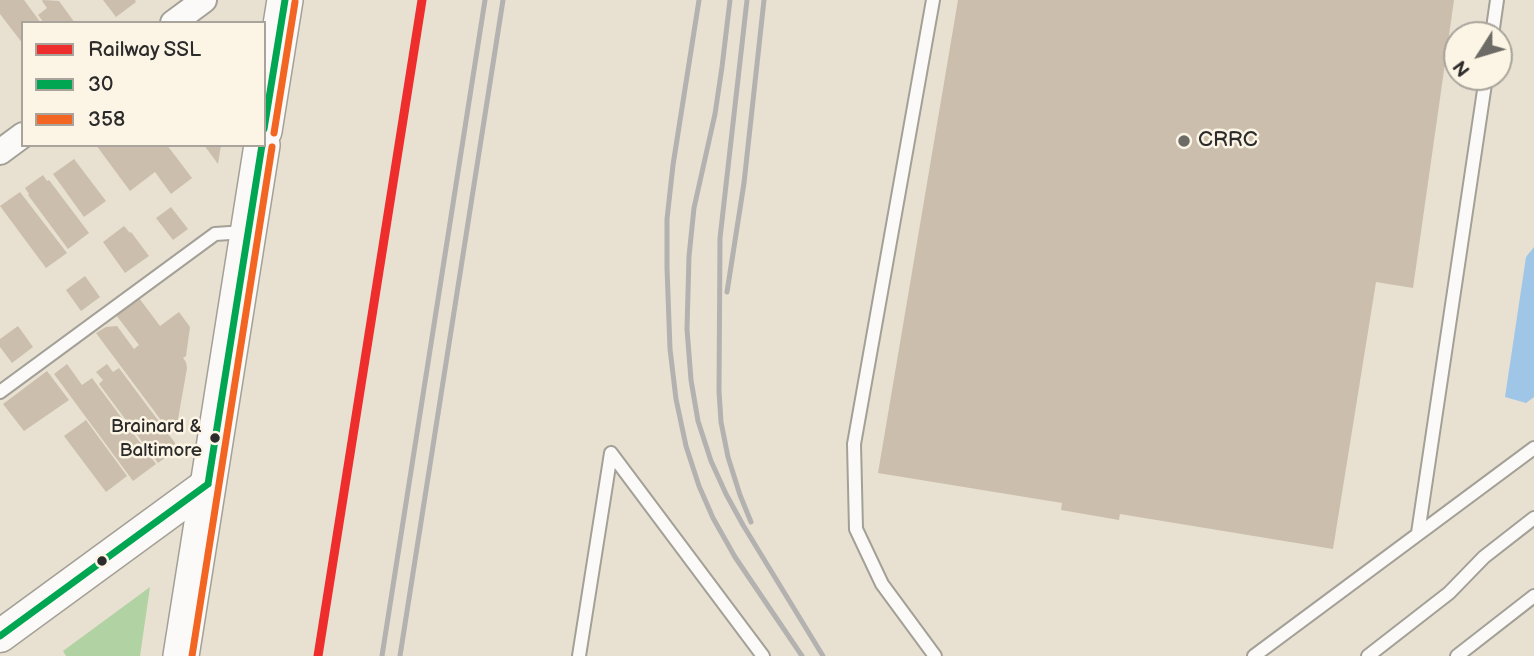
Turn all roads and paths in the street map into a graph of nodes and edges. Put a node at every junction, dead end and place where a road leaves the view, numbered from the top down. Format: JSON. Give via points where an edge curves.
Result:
{"nodes":[{"id":1,"x":204,"y":0,"type":"edge"},
{"id":2,"x":285,"y":0,"type":"edge"},
{"id":3,"x":933,"y":0,"type":"edge"},
{"id":4,"x":1497,"y":0,"type":"edge"},
{"id":5,"x":176,"y":21,"type":"edge"},
{"id":6,"x":1494,"y":21,"type":"edge"},
{"id":7,"x":1484,"y":91,"type":"edge"},
{"id":8,"x":266,"y":119,"type":"edge"},
{"id":9,"x":21,"y":136,"type":"edge"},
{"id":10,"x":262,"y":147,"type":"edge"},
{"id":11,"x":0,"y":152,"type":"edge"},
{"id":12,"x":248,"y":232,"type":"junction"},
{"id":13,"x":0,"y":393,"type":"edge"},
{"id":14,"x":1534,"y":448,"type":"edge"},
{"id":15,"x":208,"y":484,"type":"junction"},
{"id":16,"x":1534,"y":519,"type":"edge"},
{"id":17,"x":1418,"y":533,"type":"junction"},
{"id":18,"x":1534,"y":596,"type":"edge"},
{"id":19,"x":4,"y":625,"type":"edge"},
{"id":20,"x":181,"y":656,"type":"edge"},
{"id":21,"x":579,"y":656,"type":"edge"},
{"id":22,"x":763,"y":656,"type":"edge"},
{"id":23,"x":934,"y":656,"type":"edge"},
{"id":24,"x":1254,"y":656,"type":"edge"},
{"id":25,"x":1368,"y":656,"type":"edge"},
{"id":26,"x":1457,"y":656,"type":"edge"}],
"edges":[{"from":1,"to":5,"type":"street"},
{"from":2,"to":8,"type":"main road"},
{"from":3,"to":23,"type":"lane","via":[[854,444],[856,529],[883,584]]},
{"from":4,"to":6,"type":"lane"},
{"from":7,"to":17,"type":"lane"},
{"from":9,"to":11,"type":"street"},
{"from":10,"to":12,"type":"main road"},
{"from":12,"to":13,"type":"lane","via":[[215,234]]},
{"from":12,"to":15,"type":"main road"},
{"from":14,"to":17,"type":"lane"},
{"from":15,"to":19,"type":"street"},
{"from":15,"to":20,"type":"main road"},
{"from":16,"to":25,"type":"lane"},
{"from":17,"to":24,"type":"lane"},
{"from":18,"to":26,"type":"lane"},
{"from":21,"to":22,"type":"lane","via":[[611,453]]}]}
